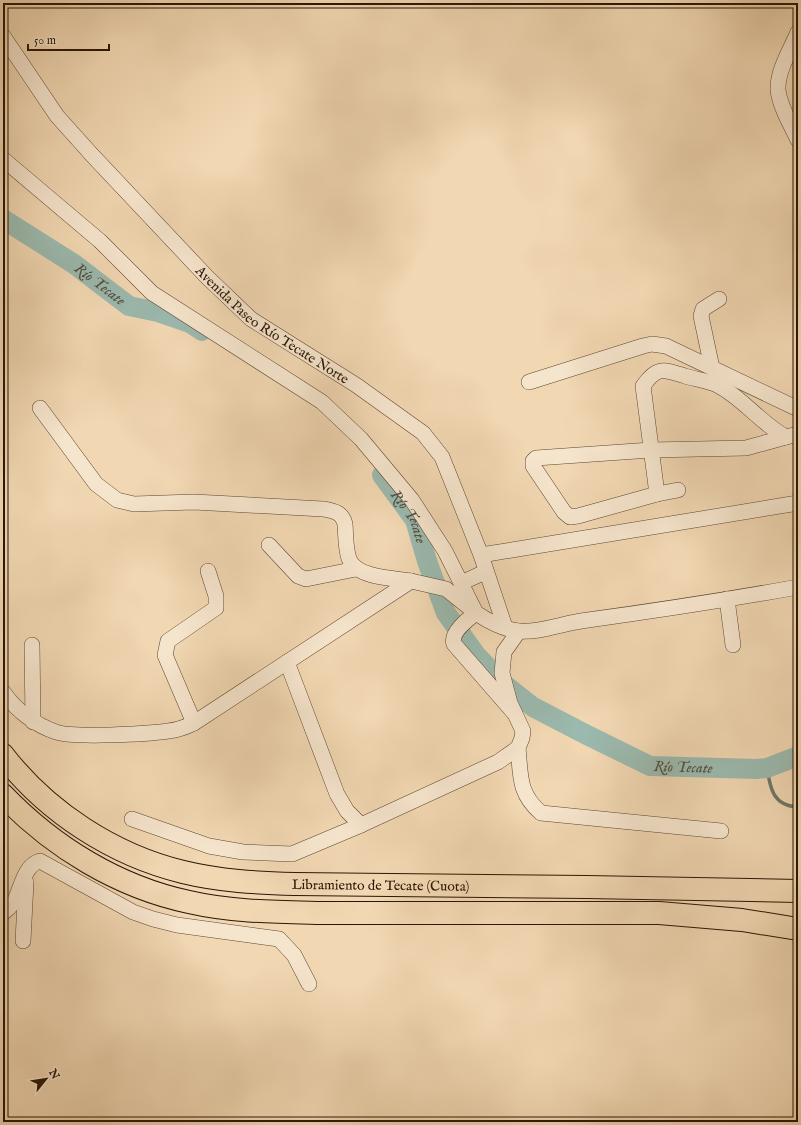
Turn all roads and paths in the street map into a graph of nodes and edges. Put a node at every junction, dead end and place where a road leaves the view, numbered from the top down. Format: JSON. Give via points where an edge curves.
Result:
{"nodes":[{"id":1,"x":798,"y":32,"type":"edge"},
{"id":2,"x":3,"y":36,"type":"edge"},
{"id":3,"x":798,"y":140,"type":"edge"},
{"id":4,"x":3,"y":158,"type":"edge"},
{"id":5,"x":719,"y":299,"type":"dead end"},
{"id":6,"x":712,"y":368,"type":"junction"},
{"id":7,"x":529,"y":382,"type":"dead end"},
{"id":8,"x":40,"y":408,"type":"dead end"},
{"id":9,"x":798,"y":409,"type":"edge"},
{"id":10,"x":792,"y":436,"type":"edge"},
{"id":11,"x":651,"y":450,"type":"junction"},
{"id":12,"x":678,"y":490,"type":"dead end"},
{"id":13,"x":657,"y":494,"type":"junction"},
{"id":14,"x":798,"y":503,"type":"edge"},
{"id":15,"x":269,"y":545,"type":"dead end"},
{"id":16,"x":481,"y":556,"type":"junction"},
{"id":17,"x":356,"y":569,"type":"junction"},
{"id":18,"x":208,"y":571,"type":"dead end"},
{"id":19,"x":485,"y":572,"type":"junction"},
{"id":20,"x":417,"y":582,"type":"junction"},
{"id":21,"x":461,"y":583,"type":"junction"},
{"id":22,"x":798,"y":587,"type":"edge"},
{"id":23,"x":493,"y":593,"type":"junction"},
{"id":24,"x":727,"y":599,"type":"junction"},
{"id":25,"x":472,"y":613,"type":"junction"},
{"id":26,"x":512,"y":629,"type":"junction"},
{"id":27,"x":32,"y":644,"type":"dead end"},
{"id":28,"x":733,"y":645,"type":"dead end"},
{"id":29,"x":288,"y":662,"type":"junction"},
{"id":30,"x":3,"y":692,"type":"edge"},
{"id":31,"x":515,"y":714,"type":"junction"},
{"id":32,"x":33,"y":722,"type":"junction"},
{"id":33,"x":194,"y":723,"type":"junction"},
{"id":34,"x":518,"y":748,"type":"junction"},
{"id":35,"x":3,"y":755,"type":"edge"},
{"id":36,"x":3,"y":795,"type":"edge"},
{"id":37,"x":132,"y":819,"type":"dead end"},
{"id":38,"x":361,"y":825,"type":"junction"},
{"id":39,"x":721,"y":831,"type":"dead end"},
{"id":40,"x":27,"y":873,"type":"junction"},
{"id":41,"x":798,"y":891,"type":"edge"},
{"id":42,"x":3,"y":913,"type":"edge"},
{"id":43,"x":798,"y":929,"type":"edge"},
{"id":44,"x":23,"y":941,"type":"dead end"},
{"id":45,"x":309,"y":984,"type":"dead end"}],
"edges":[{"from":1,"to":3,"type":"street","via":[[780,73],[778,90]]},
{"from":2,"to":16,"type":"street","name":"Avenida Paseo Río Tecate Norte","via":[[57,116],[207,277],[251,320],[356,385],[423,433],[442,457]]},
{"from":4,"to":21,"type":"street","via":[[100,241],[152,293],[322,402],[361,439],[412,500],[445,551]]},
{"from":5,"to":6,"type":"street","via":[[703,309],[701,316]]},
{"from":6,"to":7,"type":"street","via":[[666,346],[652,344]]},
{"from":6,"to":9,"type":"street"},
{"from":8,"to":17,"type":"street","via":[[96,484],[117,500],[134,504],[194,502],[338,512],[345,524],[349,557]]},
{"from":10,"to":11,"type":"street","via":[[746,448]]},
{"from":10,"to":11,"type":"street","via":[[766,425],[717,385],[663,369],[651,374],[643,386]]},
{"from":11,"to":13,"type":"street"},
{"from":11,"to":13,"type":"street","via":[[536,458],[533,466],[570,517]]},
{"from":12,"to":13,"type":"street"},
{"from":14,"to":16,"type":"street"},
{"from":15,"to":17,"type":"street","via":[[298,576],[306,579]]},
{"from":16,"to":19,"type":"street","name":"Avenida Paseo Río Tecate Norte"},
{"from":17,"to":20,"type":"street","via":[[366,574]]},
{"from":18,"to":33,"type":"street","via":[[216,596],[216,608],[168,641],[165,655]]},
{"from":19,"to":21,"type":"street"},
{"from":19,"to":23,"type":"street","name":"Avenida Paseo Río Tecate Norte"},
{"from":20,"to":25,"type":"street","via":[[446,589]]},
{"from":20,"to":29,"type":"street"},
{"from":21,"to":25,"type":"street"},
{"from":22,"to":24,"type":"street"},
{"from":23,"to":25,"type":"street"},
{"from":23,"to":26,"type":"street","name":"Avenida Paseo Río Tecate Norte"},
{"from":24,"to":26,"type":"street"},
{"from":24,"to":28,"type":"street"},
{"from":25,"to":26,"type":"street"},
{"from":25,"to":31,"type":"street","via":[[452,642]]},
{"from":26,"to":31,"type":"street","via":[[502,660],[504,684]]},
{"from":27,"to":32,"type":"street"},
{"from":29,"to":33,"type":"street"},
{"from":29,"to":38,"type":"street","via":[[337,794],[347,811]]},
{"from":30,"to":32,"type":"street"},
{"from":31,"to":34,"type":"street","via":[[523,730]]},
{"from":32,"to":33,"type":"street","via":[[57,733],[92,735],[167,732]]},
{"from":34,"to":38,"type":"street","via":[[498,762]]},
{"from":34,"to":39,"type":"street","via":[[524,793],[541,813]]},
{"from":35,"to":41,"type":"highway","name":"Libramiento de Tecate (Cuota)","via":[[24,780],[47,801],[104,842],[158,865],[211,878],[249,883]]},
{"from":36,"to":43,"type":"highway","name":"Libramiento de Tecate (Cuota)","via":[[54,841],[82,859],[130,884],[196,904],[322,914],[659,913],[742,920]]},
{"from":37,"to":38,"type":"street","via":[[209,846],[243,852],[292,854]]},
{"from":40,"to":42,"type":"street","via":[[13,903]]},
{"from":40,"to":44,"type":"street"},
{"from":40,"to":45,"type":"street","via":[[29,867],[40,861],[133,912],[153,919],[177,925],[279,939],[294,955]]}]}
